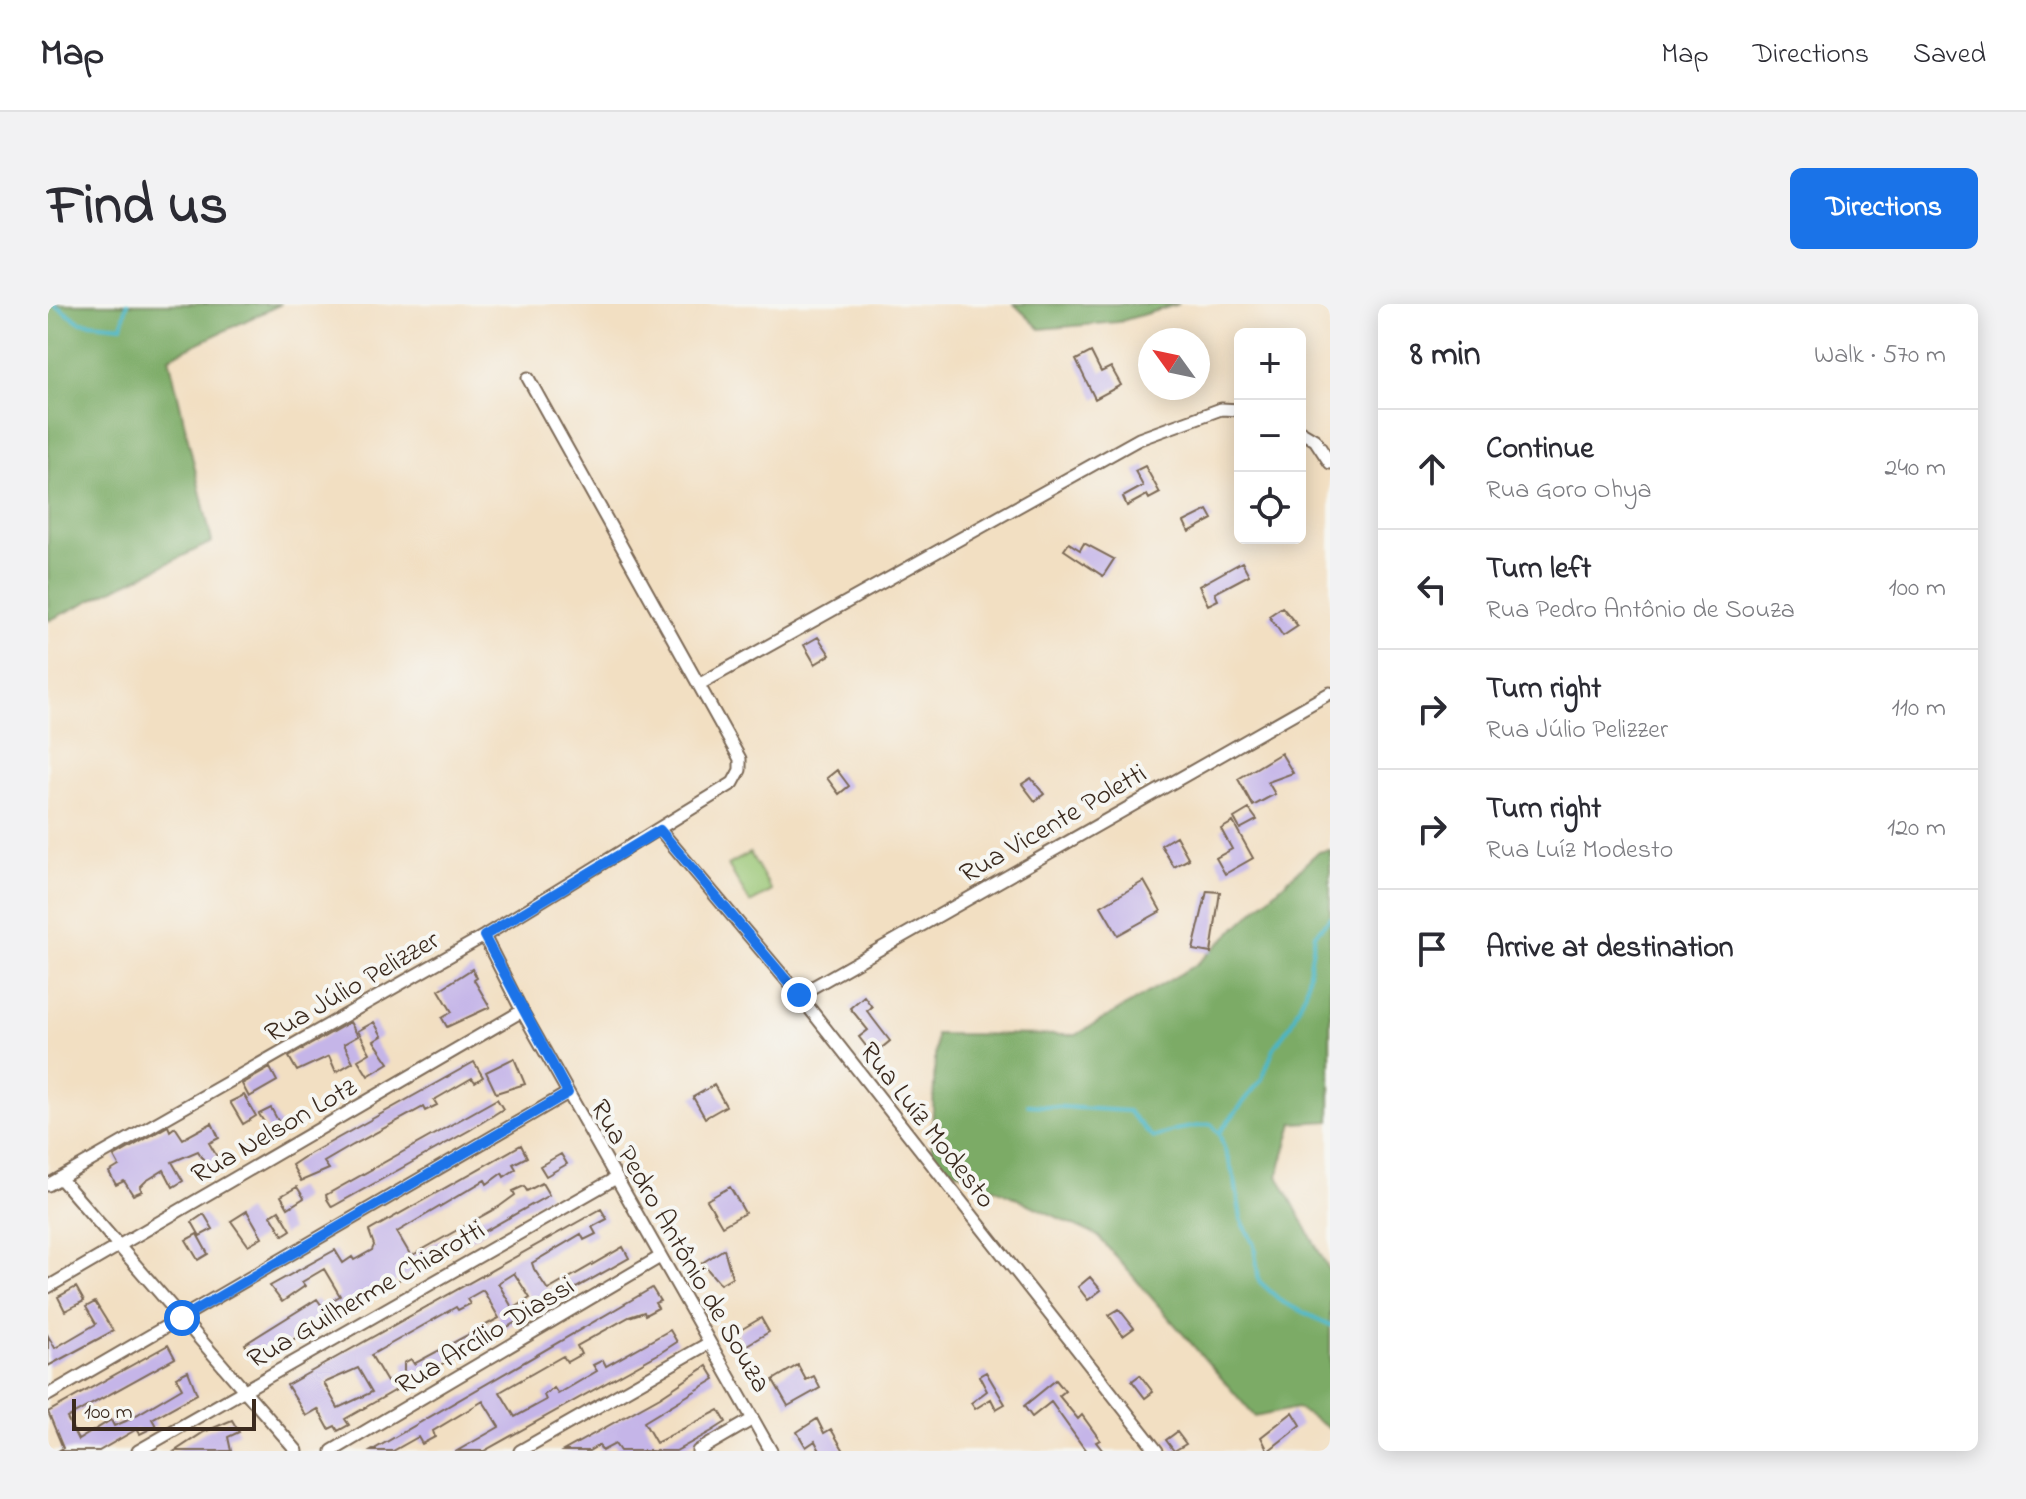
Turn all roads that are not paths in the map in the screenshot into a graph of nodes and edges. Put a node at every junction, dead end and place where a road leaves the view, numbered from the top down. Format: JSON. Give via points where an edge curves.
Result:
{"nodes":[{"id":1,"x":528,"y":378,"type":"dead end"},
{"id":2,"x":1234,"y":410,"type":"edge"},
{"id":3,"x":1306,"y":435,"type":"edge"},
{"id":4,"x":1330,"y":463,"type":"edge"},
{"id":5,"x":700,"y":684,"type":"junction"},
{"id":6,"x":1330,"y":693,"type":"edge"},
{"id":7,"x":660,"y":830,"type":"junction"},
{"id":8,"x":484,"y":936,"type":"junction"},
{"id":9,"x":799,"y":995,"type":"junction"},
{"id":10,"x":522,"y":1011,"type":"junction"},
{"id":11,"x":568,"y":1093,"type":"junction"},
{"id":12,"x":60,"y":1178,"type":"junction"},
{"id":13,"x":616,"y":1178,"type":"junction"},
{"id":14,"x":48,"y":1185,"type":"edge"},
{"id":15,"x":119,"y":1246,"type":"junction"},
{"id":16,"x":660,"y":1257,"type":"junction"},
{"id":17,"x":48,"y":1287,"type":"edge"},
{"id":18,"x":182,"y":1318,"type":"junction"},
{"id":19,"x":709,"y":1343,"type":"junction"},
{"id":20,"x":244,"y":1390,"type":"junction"},
{"id":21,"x":48,"y":1395,"type":"edge"},
{"id":22,"x":753,"y":1419,"type":"junction"},
{"id":23,"x":138,"y":1451,"type":"edge"},
{"id":24,"x":297,"y":1451,"type":"edge"},
{"id":25,"x":332,"y":1451,"type":"edge"},
{"id":26,"x":520,"y":1451,"type":"edge"},
{"id":27,"x":698,"y":1451,"type":"edge"},
{"id":28,"x":771,"y":1451,"type":"edge"},
{"id":29,"x":1157,"y":1451,"type":"edge"}],
"edges":[{"from":1,"to":5,"type":"street"},
{"from":2,"to":5,"type":"street","via":[[1193,417],[1139,439]]},
{"from":3,"to":4,"type":"street"},
{"from":5,"to":7,"type":"street","name":"Rua Júlio Pelizzer","via":[[740,759],[740,770],[733,783]]},
{"from":6,"to":9,"type":"street","name":"Rua Vicente Poletti"},
{"from":7,"to":8,"type":"street","name":"Rua Júlio Pelizzer"},
{"from":7,"to":9,"type":"street","name":"Rua Luíz Modesto"},
{"from":8,"to":10,"type":"street","name":"Rua Pedro Antônio de Souza"},
{"from":8,"to":12,"type":"street","name":"Rua Júlio Pelizzer"},
{"from":9,"to":29,"type":"street","name":"Rua Luíz Modesto"},
{"from":10,"to":11,"type":"street","name":"Rua Pedro Antônio de Souza"},
{"from":10,"to":15,"type":"street","name":"Rua Nelson Lotz"},
{"from":11,"to":13,"type":"street","name":"Rua Pedro Antônio de Souza"},
{"from":11,"to":18,"type":"street"},
{"from":12,"to":14,"type":"street","name":"Rua Júlio Pelizzer"},
{"from":12,"to":15,"type":"street"},
{"from":13,"to":16,"type":"street","name":"Rua Pedro Antônio de Souza"},
{"from":13,"to":20,"type":"street","name":"Rua Guilherme Chiarotti"},
{"from":15,"to":17,"type":"street","name":"Rua Nelson Lotz"},
{"from":15,"to":18,"type":"street"},
{"from":16,"to":19,"type":"street","name":"Rua Pedro Antônio de Souza"},
{"from":16,"to":25,"type":"street","name":"Rua Arcílio Diassi"},
{"from":18,"to":20,"type":"street"},
{"from":18,"to":21,"type":"street"},
{"from":19,"to":22,"type":"street","name":"Rua Pedro Antônio de Souza"},
{"from":19,"to":26,"type":"street"},
{"from":20,"to":23,"type":"street","name":"Rua Guilherme Chiarotti"},
{"from":20,"to":24,"type":"street"},
{"from":22,"to":27,"type":"street"},
{"from":22,"to":28,"type":"street","name":"Rua Pedro Antônio de Souza"}]}
